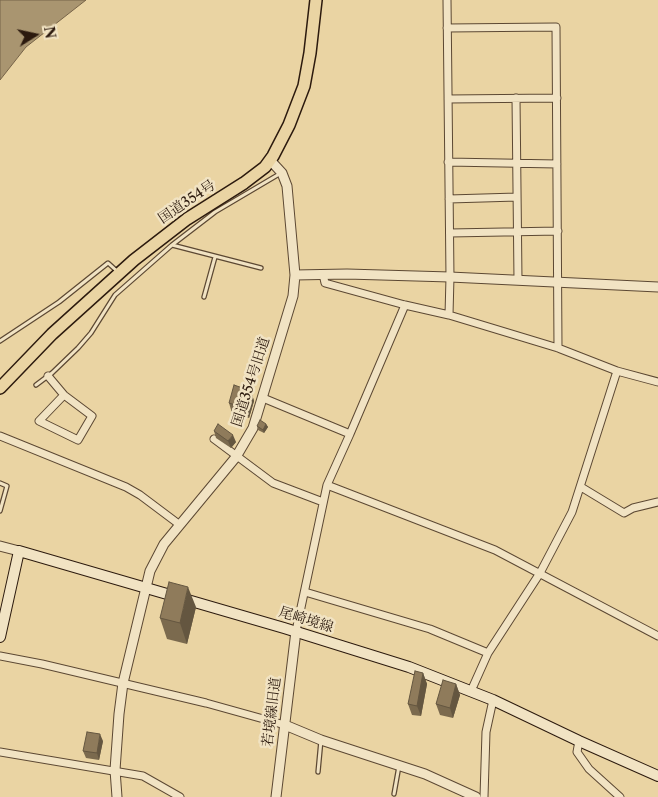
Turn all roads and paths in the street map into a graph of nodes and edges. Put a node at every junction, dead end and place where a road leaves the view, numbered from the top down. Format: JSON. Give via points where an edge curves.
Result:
{"nodes":[{"id":1,"x":316,"y":0,"type":"edge"},
{"id":2,"x":447,"y":0,"type":"edge"},
{"id":3,"x":447,"y":28,"type":"junction"},
{"id":4,"x":516,"y":98,"type":"junction"},
{"id":5,"x":557,"y":98,"type":"junction"},
{"id":6,"x":448,"y":99,"type":"junction"},
{"id":7,"x":270,"y":160,"type":"junction"},
{"id":8,"x":448,"y":162,"type":"junction"},
{"id":9,"x":516,"y":164,"type":"junction"},
{"id":10,"x":557,"y":164,"type":"junction"},
{"id":11,"x":282,"y":173,"type":"junction"},
{"id":12,"x":517,"y":197,"type":"junction"},
{"id":13,"x":449,"y":199,"type":"junction"},
{"id":14,"x":517,"y":232,"type":"junction"},
{"id":15,"x":558,"y":232,"type":"junction"},
{"id":16,"x":450,"y":233,"type":"junction"},
{"id":17,"x":172,"y":245,"type":"junction"},
{"id":18,"x":215,"y":257,"type":"junction"},
{"id":19,"x":261,"y":268,"type":"dead end"},
{"id":20,"x":119,"y":273,"type":"junction"},
{"id":21,"x":323,"y":274,"type":"junction"},
{"id":22,"x":295,"y":275,"type":"junction"},
{"id":23,"x":450,"y":278,"type":"junction"},
{"id":24,"x":518,"y":280,"type":"junction"},
{"id":25,"x":558,"y":282,"type":"junction"},
{"id":26,"x":658,"y":287,"type":"edge"},
{"id":27,"x":204,"y":297,"type":"dead end"},
{"id":28,"x":405,"y":305,"type":"junction"},
{"id":29,"x":449,"y":315,"type":"junction"},
{"id":30,"x":0,"y":341,"type":"edge"},
{"id":31,"x":558,"y":348,"type":"junction"},
{"id":32,"x":617,"y":371,"type":"junction"},
{"id":33,"x":48,"y":376,"type":"junction"},
{"id":34,"x":658,"y":382,"type":"edge"},
{"id":35,"x":36,"y":385,"type":"dead end"},
{"id":36,"x":0,"y":388,"type":"edge"},
{"id":37,"x":64,"y":395,"type":"junction"},
{"id":38,"x":263,"y":398,"type":"junction"},
{"id":39,"x":350,"y":434,"type":"junction"},
{"id":40,"x":0,"y":436,"type":"edge"},
{"id":41,"x":214,"y":439,"type":"dead end"},
{"id":42,"x":236,"y":457,"type":"junction"},
{"id":43,"x":0,"y":483,"type":"edge"},
{"id":44,"x":327,"y":485,"type":"junction"},
{"id":45,"x":581,"y":487,"type":"junction"},
{"id":46,"x":323,"y":502,"type":"junction"},
{"id":47,"x":658,"y":502,"type":"edge"},
{"id":48,"x":0,"y":511,"type":"edge"},
{"id":49,"x":180,"y":525,"type":"junction"},
{"id":50,"x":0,"y":546,"type":"edge"},
{"id":51,"x":19,"y":551,"type":"junction"},
{"id":52,"x":540,"y":573,"type":"junction"},
{"id":53,"x":146,"y":588,"type":"junction"},
{"id":54,"x":305,"y":592,"type":"junction"},
{"id":55,"x":296,"y":632,"type":"junction"},
{"id":56,"x":658,"y":636,"type":"edge"},
{"id":57,"x":0,"y":637,"type":"edge"},
{"id":58,"x":488,"y":653,"type":"junction"},
{"id":59,"x":0,"y":656,"type":"edge"},
{"id":60,"x":123,"y":683,"type":"junction"},
{"id":61,"x":471,"y":691,"type":"junction"},
{"id":62,"x":493,"y":700,"type":"junction"},
{"id":63,"x":285,"y":724,"type":"junction"},
{"id":64,"x":321,"y":740,"type":"junction"},
{"id":65,"x":579,"y":741,"type":"junction"},
{"id":66,"x":0,"y":752,"type":"edge"},
{"id":67,"x":400,"y":765,"type":"junction"},
{"id":68,"x":115,"y":770,"type":"junction"},
{"id":69,"x":318,"y":772,"type":"dead end"},
{"id":70,"x":658,"y":776,"type":"edge"},
{"id":71,"x":394,"y":794,"type":"dead end"},
{"id":72,"x":117,"y":797,"type":"edge"},
{"id":73,"x":180,"y":797,"type":"edge"},
{"id":74,"x":276,"y":797,"type":"edge"},
{"id":75,"x":476,"y":797,"type":"edge"},
{"id":76,"x":484,"y":797,"type":"edge"},
{"id":77,"x":620,"y":797,"type":"edge"}],
"edges":[{"from":1,"to":7,"type":"highway","name":"国道354号","via":[[304,86],[289,125]]},
{"from":2,"to":3,"type":"street"},
{"from":3,"to":5,"type":"street","via":[[556,27]]},
{"from":3,"to":6,"type":"street"},
{"from":4,"to":5,"type":"street"},
{"from":4,"to":6,"type":"street"},
{"from":4,"to":9,"type":"street"},
{"from":5,"to":10,"type":"street"},
{"from":6,"to":8,"type":"street"},
{"from":7,"to":11,"type":"street","name":"国道354号旧道"},
{"from":7,"to":20,"type":"highway","name":"国道354号","via":[[253,177],[166,234]]},
{"from":8,"to":9,"type":"street"},
{"from":8,"to":13,"type":"street"},
{"from":9,"to":10,"type":"street"},
{"from":9,"to":12,"type":"street"},
{"from":10,"to":15,"type":"street"},
{"from":11,"to":17,"type":"lane","via":[[215,212]]},
{"from":11,"to":22,"type":"street","name":"国道354号旧道","via":[[286,181]]},
{"from":12,"to":13,"type":"street"},
{"from":12,"to":14,"type":"street"},
{"from":13,"to":16,"type":"street"},
{"from":14,"to":15,"type":"street"},
{"from":14,"to":16,"type":"street"},
{"from":14,"to":24,"type":"street"},
{"from":15,"to":25,"type":"street"},
{"from":16,"to":23,"type":"street"},
{"from":17,"to":18,"type":"lane"},
{"from":17,"to":33,"type":"lane","via":[[115,296],[78,348]]},
{"from":18,"to":19,"type":"lane"},
{"from":18,"to":27,"type":"lane"},
{"from":20,"to":30,"type":"lane","via":[[108,263],[60,302]]},
{"from":20,"to":36,"type":"highway","name":"国道354号","via":[[52,334]]},
{"from":21,"to":22,"type":"street"},
{"from":21,"to":23,"type":"street"},
{"from":21,"to":28,"type":"street","via":[[325,284]]},
{"from":22,"to":38,"type":"street","name":"国道354号旧道","via":[[293,296]]},
{"from":23,"to":24,"type":"street"},
{"from":23,"to":29,"type":"street"},
{"from":24,"to":25,"type":"street"},
{"from":25,"to":26,"type":"street"},
{"from":25,"to":31,"type":"street"},
{"from":28,"to":29,"type":"street"},
{"from":28,"to":39,"type":"street"},
{"from":29,"to":31,"type":"street"},
{"from":31,"to":32,"type":"street"},
{"from":32,"to":34,"type":"street"},
{"from":32,"to":45,"type":"street"},
{"from":33,"to":35,"type":"lane"},
{"from":33,"to":37,"type":"street"},
{"from":37,"to":37,"type":"street","via":[[92,416],[78,440],[39,421]]},
{"from":38,"to":39,"type":"street"},
{"from":38,"to":42,"type":"street","name":"国道354号旧道","via":[[253,428]]},
{"from":39,"to":44,"type":"street"},
{"from":40,"to":49,"type":"street","via":[[126,486]]},
{"from":41,"to":42,"type":"street"},
{"from":42,"to":46,"type":"street","via":[[273,483]]},
{"from":42,"to":49,"type":"street","name":"国道354号旧道"},
{"from":43,"to":48,"type":"lane","via":[[8,486]]},
{"from":44,"to":46,"type":"street"},
{"from":44,"to":52,"type":"street","via":[[495,550]]},
{"from":45,"to":47,"type":"street","via":[[624,513]]},
{"from":45,"to":52,"type":"street","via":[[572,512]]},
{"from":46,"to":54,"type":"street"},
{"from":49,"to":53,"type":"street","name":"国道354号旧道","via":[[158,554]]},
{"from":50,"to":51,"type":"street"},
{"from":51,"to":53,"type":"main road","name":"尾崎境線"},
{"from":51,"to":57,"type":"main road"},
{"from":52,"to":56,"type":"street"},
{"from":52,"to":58,"type":"street"},
{"from":53,"to":55,"type":"main road","name":"尾崎境線"},
{"from":53,"to":60,"type":"street","name":"国道354号旧道"},
{"from":54,"to":55,"type":"street"},
{"from":54,"to":58,"type":"street","via":[[430,629]]},
{"from":55,"to":61,"type":"main road","name":"尾崎境線","via":[[409,667]]},
{"from":55,"to":63,"type":"street","name":"若境線旧道"},
{"from":58,"to":61,"type":"street"},
{"from":59,"to":60,"type":"street"},
{"from":60,"to":63,"type":"street"},
{"from":60,"to":68,"type":"street","name":"国道354号旧道"},
{"from":61,"to":62,"type":"main road","name":"尾崎境線"},
{"from":62,"to":65,"type":"main road","name":"尾崎境線"},
{"from":62,"to":76,"type":"street","via":[[486,732]]},
{"from":63,"to":64,"type":"street"},
{"from":63,"to":74,"type":"street","name":"若境線旧道"},
{"from":64,"to":67,"type":"street"},
{"from":64,"to":69,"type":"lane"},
{"from":65,"to":70,"type":"main road","name":"尾崎境線"},
{"from":65,"to":77,"type":"street","via":[[577,752],[589,769]]},
{"from":66,"to":68,"type":"street"},
{"from":67,"to":71,"type":"lane"},
{"from":67,"to":75,"type":"street"},
{"from":68,"to":72,"type":"street","name":"国道354号旧道"},
{"from":68,"to":73,"type":"street","via":[[143,776]]}]}
